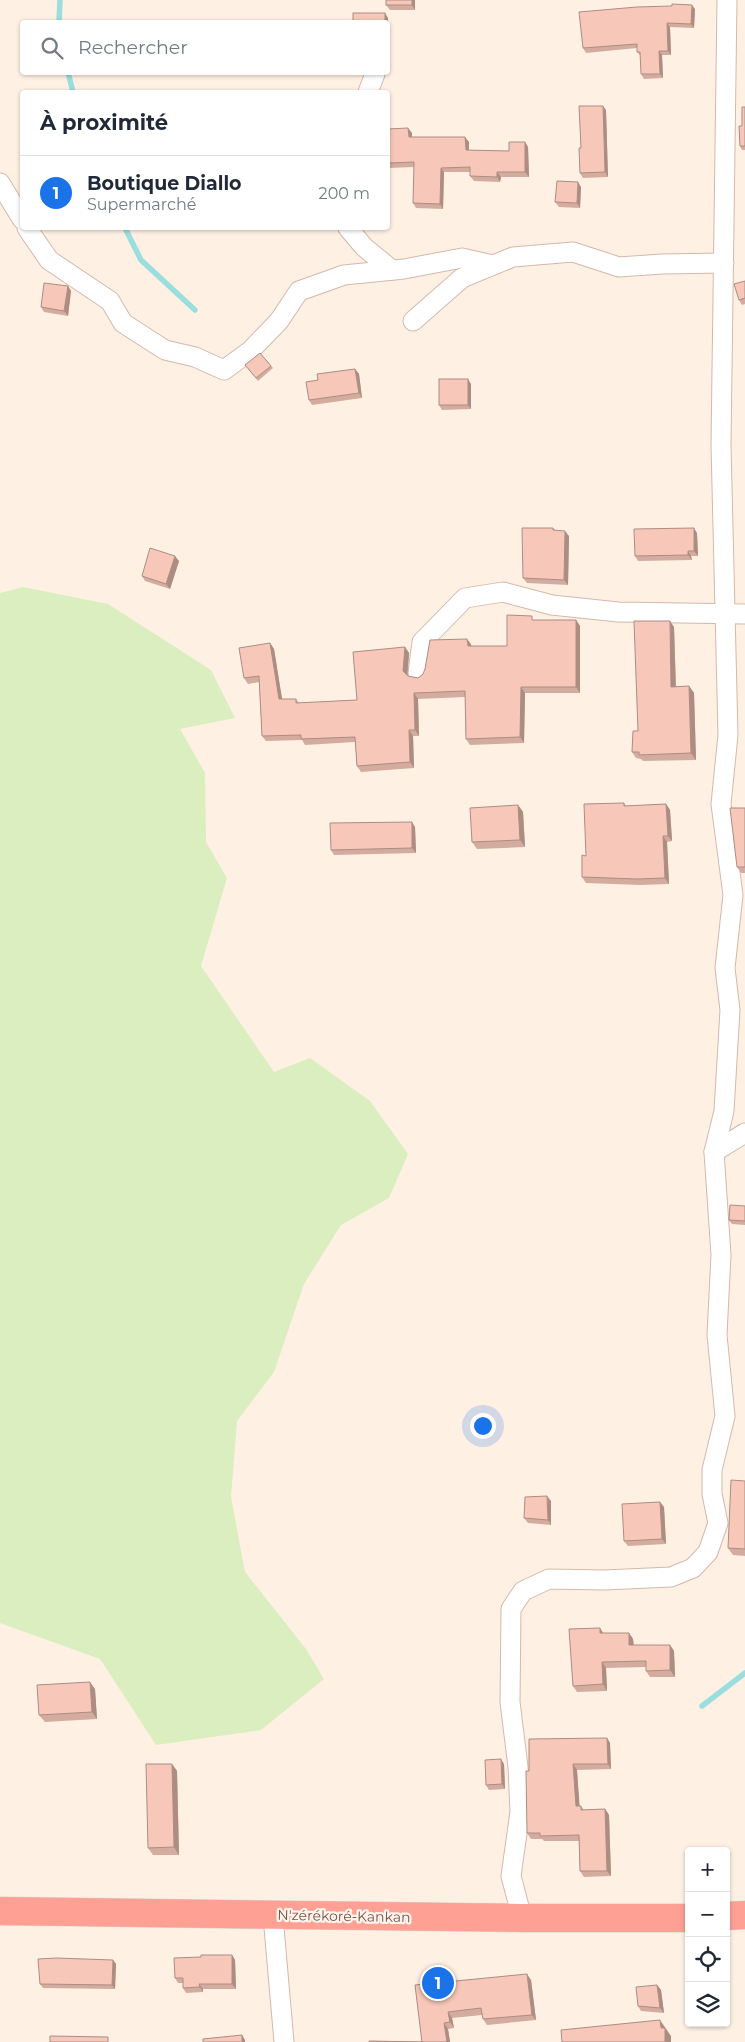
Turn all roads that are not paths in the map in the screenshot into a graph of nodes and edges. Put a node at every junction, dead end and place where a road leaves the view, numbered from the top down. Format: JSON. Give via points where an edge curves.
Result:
{"nodes":[{"id":1,"x":727,"y":0,"type":"edge"},
{"id":2,"x":375,"y":75,"type":"edge"},
{"id":3,"x":369,"y":90,"type":"edge"},
{"id":4,"x":0,"y":183,"type":"edge"},
{"id":5,"x":20,"y":216,"type":"edge"},
{"id":6,"x":28,"y":230,"type":"edge"},
{"id":7,"x":350,"y":230,"type":"edge"},
{"id":8,"x":724,"y":263,"type":"junction"},
{"id":9,"x":493,"y":265,"type":"junction"},
{"id":10,"x":392,"y":270,"type":"junction"},
{"id":11,"x":413,"y":321,"type":"dead end"},
{"id":12,"x":724,"y":614,"type":"junction"},
{"id":13,"x":745,"y":614,"type":"edge"},
{"id":14,"x":418,"y":673,"type":"dead end"},
{"id":15,"x":745,"y":1133,"type":"edge"},
{"id":16,"x":714,"y":1152,"type":"junction"},
{"id":17,"x":0,"y":1911,"type":"edge"},
{"id":18,"x":745,"y":1915,"type":"edge"},
{"id":19,"x":273,"y":1916,"type":"junction"},
{"id":20,"x":730,"y":1916,"type":"edge"},
{"id":21,"x":522,"y":1918,"type":"junction"},
{"id":22,"x":685,"y":1918,"type":"edge"},
{"id":23,"x":284,"y":2042,"type":"edge"}],
"edges":[{"from":1,"to":8,"type":"street"},
{"from":2,"to":3,"type":"street"},
{"from":4,"to":5,"type":"street"},
{"from":6,"to":10,"type":"street","via":[[49,260],[110,301],[123,323],[166,350],[195,357],[224,370],[268,333],[299,291],[344,275]]},
{"from":7,"to":10,"type":"street","via":[[364,247]]},
{"from":8,"to":9,"type":"street","via":[[619,267],[573,252],[513,257]]},
{"from":8,"to":12,"type":"street","via":[[721,445]]},
{"from":9,"to":10,"type":"street","via":[[462,258]]},
{"from":9,"to":11,"type":"street","via":[[462,278]]},
{"from":12,"to":13,"type":"street"},
{"from":12,"to":14,"type":"street","via":[[618,612],[552,605],[503,592],[465,598],[422,642]]},
{"from":12,"to":16,"type":"street","via":[[728,735],[721,804],[733,896],[726,968],[730,1010],[724,1111]]},
{"from":15,"to":16,"type":"street"},
{"from":16,"to":21,"type":"street","via":[[720,1255],[717,1334],[724,1416],[712,1470],[712,1494],[718,1523],[708,1552],[693,1568],[671,1578],[549,1579],[523,1591],[511,1609],[510,1702],[520,1812],[511,1876]]},
{"from":17,"to":19,"type":"highway","name":"N'zérékoré-Kankan"},
{"from":18,"to":20,"type":"highway"},
{"from":19,"to":21,"type":"highway","name":"N'zérékoré-Kankan"},
{"from":19,"to":23,"type":"street"},
{"from":21,"to":22,"type":"highway","name":"N'zérékoré-Kankan"}]}
